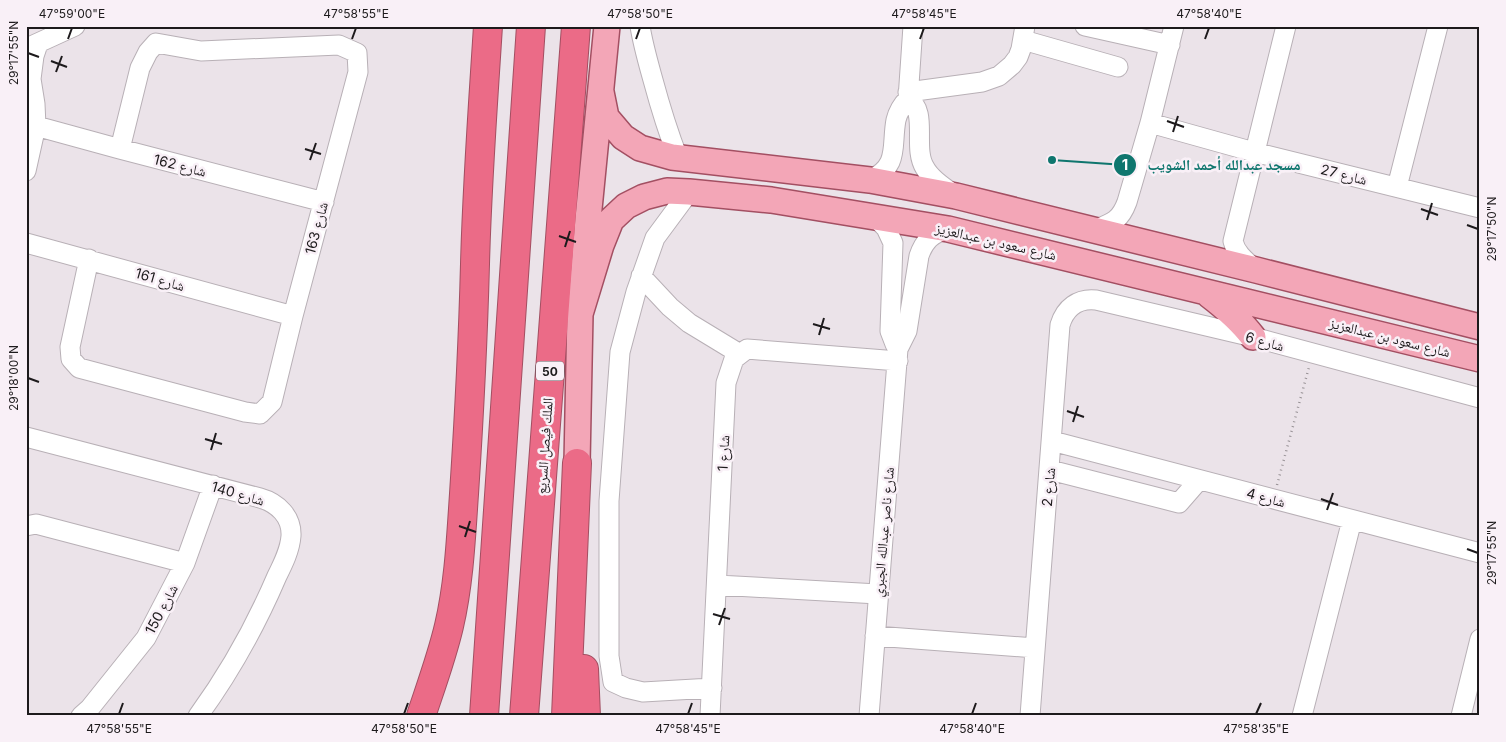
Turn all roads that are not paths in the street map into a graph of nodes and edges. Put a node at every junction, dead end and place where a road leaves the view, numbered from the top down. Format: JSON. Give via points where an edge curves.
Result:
{"nodes":[{"id":1,"x":75,"y":26,"type":"edge"},
{"id":2,"x":488,"y":26,"type":"edge"},
{"id":3,"x":530,"y":26,"type":"edge"},
{"id":4,"x":576,"y":26,"type":"edge"},
{"id":5,"x":584,"y":26,"type":"edge"},
{"id":6,"x":607,"y":26,"type":"edge"},
{"id":7,"x":640,"y":26,"type":"edge"},
{"id":8,"x":913,"y":26,"type":"edge"},
{"id":9,"x":1085,"y":26,"type":"edge"},
{"id":10,"x":1174,"y":26,"type":"edge"},
{"id":11,"x":1286,"y":26,"type":"edge"},
{"id":12,"x":1438,"y":26,"type":"edge"},
{"id":13,"x":1024,"y":33,"type":"edge"},
{"id":14,"x":1170,"y":45,"type":"junction"},
{"id":15,"x":32,"y":46,"type":"edge"},
{"id":16,"x":1118,"y":67,"type":"dead end"},
{"id":17,"x":29,"y":87,"type":"edge"},
{"id":18,"x":601,"y":92,"type":"junction"},
{"id":19,"x":572,"y":94,"type":"junction"},
{"id":20,"x":908,"y":96,"type":"junction"},
{"id":21,"x":1150,"y":123,"type":"junction"},
{"id":22,"x":36,"y":126,"type":"junction"},
{"id":23,"x":120,"y":149,"type":"junction"},
{"id":24,"x":1254,"y":152,"type":"junction"},
{"id":25,"x":678,"y":158,"type":"junction"},
{"id":26,"x":775,"y":168,"type":"junction"},
{"id":27,"x":26,"y":171,"type":"edge"},
{"id":28,"x":870,"y":180,"type":"junction"},
{"id":29,"x":1397,"y":187,"type":"junction"},
{"id":30,"x":689,"y":192,"type":"junction"},
{"id":31,"x":956,"y":196,"type":"junction"},
{"id":32,"x":770,"y":200,"type":"junction"},
{"id":33,"x":324,"y":202,"type":"junction"},
{"id":34,"x":1480,"y":208,"type":"edge"},
{"id":35,"x":874,"y":216,"type":"junction"},
{"id":36,"x":948,"y":229,"type":"junction"},
{"id":37,"x":1094,"y":230,"type":"junction"},
{"id":38,"x":26,"y":243,"type":"edge"},
{"id":39,"x":90,"y":259,"type":"junction"},
{"id":40,"x":1256,"y":270,"type":"junction"},
{"id":41,"x":641,"y":276,"type":"junction"},
{"id":42,"x":1203,"y":291,"type":"junction"},
{"id":43,"x":1418,"y":312,"type":"junction"},
{"id":44,"x":580,"y":314,"type":"junction"},
{"id":45,"x":293,"y":316,"type":"junction"},
{"id":46,"x":1308,"y":317,"type":"junction"},
{"id":47,"x":1445,"y":318,"type":"junction"},
{"id":48,"x":1060,"y":325,"type":"joint"},
{"id":49,"x":1480,"y":327,"type":"edge"},
{"id":50,"x":1254,"y":337,"type":"junction"},
{"id":51,"x":1437,"y":349,"type":"junction"},
{"id":52,"x":740,"y":354,"type":"junction"},
{"id":53,"x":898,"y":355,"type":"junction"},
{"id":54,"x":1480,"y":359,"type":"edge"},
{"id":55,"x":1480,"y":398,"type":"edge"},
{"id":56,"x":26,"y":437,"type":"edge"},
{"id":57,"x":1052,"y":441,"type":"junction"},
{"id":58,"x":577,"y":463,"type":"junction"},
{"id":59,"x":1050,"y":470,"type":"junction"},
{"id":60,"x":1199,"y":480,"type":"junction"},
{"id":61,"x":213,"y":485,"type":"junction"},
{"id":62,"x":1352,"y":520,"type":"junction"},
{"id":63,"x":26,"y":526,"type":"edge"},
{"id":64,"x":1480,"y":553,"type":"edge"},
{"id":65,"x":185,"y":562,"type":"junction"},
{"id":66,"x":717,"y":585,"type":"junction"},
{"id":67,"x":878,"y":594,"type":"junction"},
{"id":68,"x":875,"y":636,"type":"junction"},
{"id":69,"x":1480,"y":639,"type":"edge"},
{"id":70,"x":1035,"y":648,"type":"junction"},
{"id":71,"x":712,"y":688,"type":"junction"},
{"id":72,"x":81,"y":716,"type":"edge"},
{"id":73,"x":198,"y":716,"type":"edge"},
{"id":74,"x":421,"y":716,"type":"edge"},
{"id":75,"x":484,"y":716,"type":"edge"},
{"id":76,"x":524,"y":716,"type":"edge"},
{"id":77,"x":566,"y":716,"type":"edge"},
{"id":78,"x":586,"y":716,"type":"edge"},
{"id":79,"x":710,"y":716,"type":"edge"},
{"id":80,"x":869,"y":716,"type":"edge"},
{"id":81,"x":1030,"y":716,"type":"edge"},
{"id":82,"x":1302,"y":716,"type":"edge"},
{"id":83,"x":1461,"y":716,"type":"edge"}],
"edges":[{"from":1,"to":15,"type":"street"},
{"from":2,"to":74,"type":"highway","via":[[457,574],[441,658]]},
{"from":3,"to":75,"type":"highway"},
{"from":4,"to":19,"type":"highway","name":"الملك فيصل السريع","number":"50"},
{"from":5,"to":19,"type":"highway"},
{"from":6,"to":18,"type":"main road"},
{"from":7,"to":25,"type":"street","via":[[654,85]]},
{"from":8,"to":20,"type":"street"},
{"from":9,"to":14,"type":"street"},
{"from":10,"to":14,"type":"street"},
{"from":11,"to":24,"type":"street"},
{"from":12,"to":29,"type":"street"},
{"from":13,"to":16,"type":"street"},
{"from":13,"to":20,"type":"street","via":[[1021,49],[1012,65],[999,76]]},
{"from":14,"to":21,"type":"street"},
{"from":15,"to":17,"type":"street"},
{"from":17,"to":22,"type":"street","via":[[35,104]]},
{"from":18,"to":25,"type":"main road","via":[[606,117],[623,137],[640,148]]},
{"from":18,"to":44,"type":"main road"},
{"from":19,"to":76,"type":"highway","name":"الملك فيصل السريع","number":"50"},
{"from":20,"to":28,"type":"street","via":[[896,119],[891,160],[883,172]]},
{"from":20,"to":31,"type":"street","via":[[918,112],[920,156],[924,168]]},
{"from":21,"to":24,"type":"street","name":"شارع 27"},
{"from":21,"to":37,"type":"street","via":[[1123,212],[1110,224]]},
{"from":22,"to":23,"type":"street","name":"شارع 162"},
{"from":22,"to":27,"type":"street"},
{"from":23,"to":33,"type":"street","name":"شارع 162"},
{"from":23,"to":33,"type":"street","name":"شارع 163","via":[[140,68],[156,43],[200,51],[338,45],[357,53],[358,72]]},
{"from":24,"to":29,"type":"street","name":"شارع 27"},
{"from":24,"to":40,"type":"street","via":[[1233,241],[1241,256]]},
{"from":25,"to":26,"type":"main road"},
{"from":26,"to":28,"type":"main road"},
{"from":26,"to":32,"type":"main road","via":[[766,174],[762,186]]},
{"from":28,"to":31,"type":"main road"},
{"from":29,"to":34,"type":"street","name":"شارع 27"},
{"from":30,"to":32,"type":"main road","name":"شارع سعود بن عبدالعزيز"},
{"from":30,"to":41,"type":"street","via":[[655,238]]},
{"from":30,"to":44,"type":"main road","name":"شارع سعود بن عبدالعزيز","via":[[667,191],[644,197],[626,206],[612,220]]},
{"from":31,"to":37,"type":"main road"},
{"from":32,"to":35,"type":"main road","name":"شارع سعود بن عبدالعزيز"},
{"from":33,"to":45,"type":"street","name":"شارع 163"},
{"from":35,"to":36,"type":"main road","name":"شارع سعود بن عبدالعزيز"},
{"from":35,"to":53,"type":"street","name":"شارع ناصر عبدالله الجبري","via":[[886,228],[893,243],[890,331]]},
{"from":36,"to":42,"type":"main road","name":"شارع سعود بن عبدالعزيز"},
{"from":36,"to":53,"type":"street","name":"شارع ناصر عبدالله الجبري","via":[[932,235],[921,248],[907,331]]},
{"from":37,"to":40,"type":"main road"},
{"from":38,"to":39,"type":"street","name":"شارع 161"},
{"from":39,"to":45,"type":"street","name":"شارع 161"},
{"from":39,"to":45,"type":"street","name":"شارع 163","via":[[70,347],[71,359],[79,368],[260,414],[272,402]]},
{"from":40,"to":43,"type":"main road"},
{"from":41,"to":52,"type":"street","via":[[690,323]]},
{"from":41,"to":71,"type":"street","via":[[619,362],[609,501],[610,665],[613,682],[643,692]]},
{"from":42,"to":46,"type":"main road","name":"شارع سعود بن عبدالعزيز"},
{"from":42,"to":50,"type":"main road"},
{"from":43,"to":46,"type":"main road","via":[[1413,325],[1405,328],[1332,310]]},
{"from":43,"to":47,"type":"main road"},
{"from":44,"to":58,"type":"main road"},
{"from":46,"to":51,"type":"main road","name":"شارع سعود بن عبدالعزيز"},
{"from":47,"to":49,"type":"main road"},
{"from":47,"to":51,"type":"main road","via":[[1434,332]]},
{"from":48,"to":50,"type":"street","name":"شارع 6","via":[[1064,314],[1073,305],[1090,299]]},
{"from":48,"to":57,"type":"street","name":"شارع 2"},
{"from":50,"to":55,"type":"street","name":"شارع 6"},
{"from":51,"to":54,"type":"main road","name":"شارع سعود بن عبدالعزيز"},
{"from":52,"to":53,"type":"street","via":[[747,350]]},
{"from":52,"to":66,"type":"street","name":"شارع 1","via":[[734,359],[726,383]]},
{"from":53,"to":67,"type":"street","name":"شارع ناصر عبدالله الجبري"},
{"from":56,"to":61,"type":"street","name":"شارع 140"},
{"from":57,"to":59,"type":"street","name":"شارع 2"},
{"from":57,"to":60,"type":"street","name":"شارع 4"},
{"from":58,"to":77,"type":"highway"},
{"from":58,"to":78,"type":"highway"},
{"from":59,"to":60,"type":"street","via":[[1179,503]]},
{"from":59,"to":70,"type":"street","name":"شارع 2"},
{"from":60,"to":62,"type":"street","name":"شارع 4"},
{"from":61,"to":65,"type":"street","name":"شارع 150"},
{"from":61,"to":73,"type":"street","name":"شارع 140","via":[[275,504],[286,515],[291,538],[248,637]]},
{"from":62,"to":64,"type":"street","name":"شارع 4"},
{"from":62,"to":82,"type":"street"},
{"from":63,"to":65,"type":"street","via":[[36,524]]},
{"from":65,"to":72,"type":"street","name":"شارع 150","via":[[146,638]]},
{"from":66,"to":67,"type":"street"},
{"from":66,"to":71,"type":"street","name":"شارع 1"},
{"from":67,"to":68,"type":"street","name":"شارع ناصر عبدالله الجبري"},
{"from":68,"to":70,"type":"street"},
{"from":68,"to":80,"type":"street","name":"شارع ناصر عبدالله الجبري"},
{"from":69,"to":83,"type":"street"},
{"from":70,"to":81,"type":"street","name":"شارع 2"},
{"from":71,"to":79,"type":"street","name":"شارع 1"}]}
